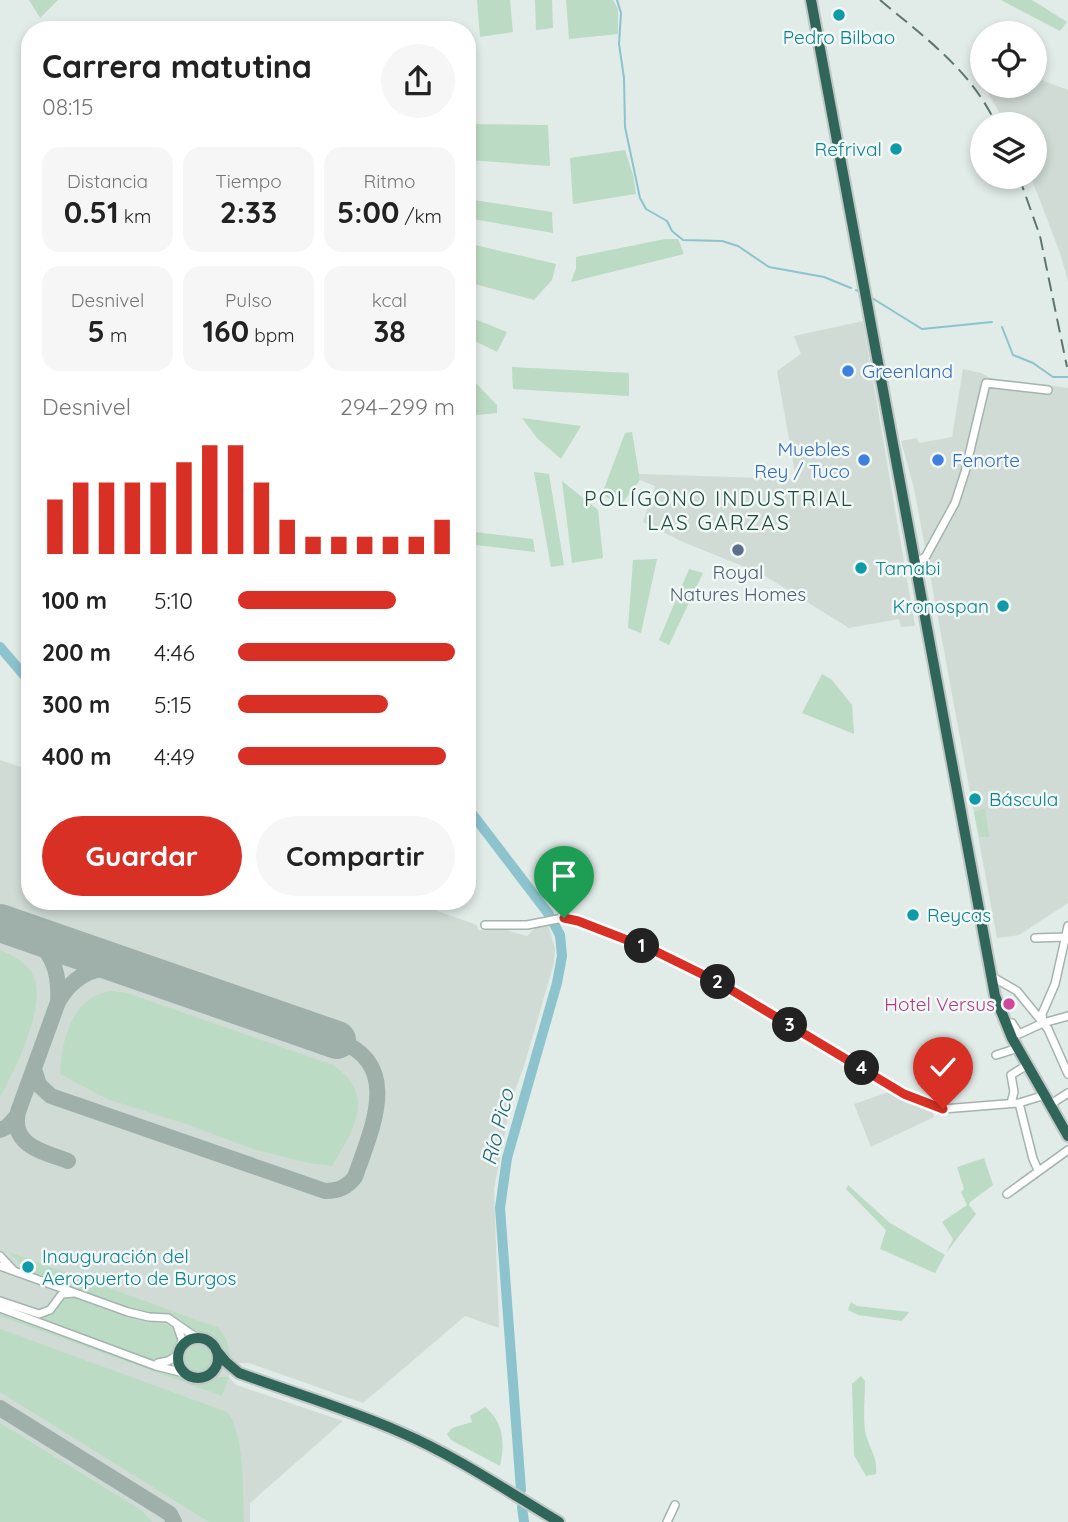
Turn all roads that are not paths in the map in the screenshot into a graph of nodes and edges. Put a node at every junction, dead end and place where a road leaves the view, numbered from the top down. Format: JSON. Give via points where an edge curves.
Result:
{"nodes":[{"id":1,"x":811,"y":0,"type":"edge"},
{"id":2,"x":1048,"y":390,"type":"dead end"},
{"id":3,"x":915,"y":564,"type":"junction"},
{"id":4,"x":485,"y":925,"type":"dead end"},
{"id":5,"x":1067,"y":932,"type":"edge"},
{"id":6,"x":1035,"y":938,"type":"dead end"},
{"id":7,"x":991,"y":976,"type":"junction"},
{"id":8,"x":1068,"y":1016,"type":"edge"},
{"id":9,"x":1012,"y":1023,"type":"dead end"},
{"id":10,"x":1043,"y":1023,"type":"junction"},
{"id":11,"x":1018,"y":1048,"type":"junction"},
{"id":12,"x":996,"y":1055,"type":"dead end"},
{"id":13,"x":1027,"y":1065,"type":"junction"},
{"id":14,"x":1068,"y":1074,"type":"edge"},
{"id":15,"x":1068,"y":1093,"type":"edge"},
{"id":16,"x":1048,"y":1099,"type":"junction"},
{"id":17,"x":1015,"y":1103,"type":"junction"},
{"id":18,"x":1068,"y":1136,"type":"edge"},
{"id":19,"x":1068,"y":1150,"type":"edge"},
{"id":20,"x":1038,"y":1170,"type":"junction"},
{"id":21,"x":1007,"y":1194,"type":"dead end"},
{"id":22,"x":0,"y":1256,"type":"edge"},
{"id":23,"x":0,"y":1265,"type":"edge"},
{"id":24,"x":14,"y":1270,"type":"junction"},
{"id":25,"x":44,"y":1281,"type":"junction"},
{"id":26,"x":75,"y":1293,"type":"junction"},
{"id":27,"x":0,"y":1301,"type":"edge"},
{"id":28,"x":54,"y":1303,"type":"junction"},
{"id":29,"x":0,"y":1308,"type":"edge"},
{"id":30,"x":177,"y":1324,"type":"junction"},
{"id":31,"x":197,"y":1338,"type":"junction"},
{"id":32,"x":216,"y":1350,"type":"junction"},
{"id":33,"x":178,"y":1353,"type":"junction"},
{"id":34,"x":150,"y":1362,"type":"junction"},
{"id":35,"x":184,"y":1373,"type":"junction"},
{"id":36,"x":239,"y":1373,"type":"junction"},
{"id":37,"x":206,"y":1376,"type":"junction"},
{"id":38,"x":675,"y":1505,"type":"dead end"},
{"id":39,"x":559,"y":1522,"type":"edge"},
{"id":40,"x":667,"y":1522,"type":"edge"}],
"edges":[{"from":1,"to":3,"type":"highway"},
{"from":2,"to":3,"type":"street","via":[[986,383],[955,503],[926,556]]},
{"from":3,"to":7,"type":"highway"},
{"from":4,"to":17,"type":"street","via":[[527,925],[564,918],[578,921],[675,961],[904,1094],[943,1109]]},
{"from":5,"to":6,"type":"street"},
{"from":5,"to":10,"type":"street"},
{"from":7,"to":10,"type":"street","via":[[1017,991]]},
{"from":7,"to":11,"type":"highway","via":[[999,1010]]},
{"from":8,"to":10,"type":"street"},
{"from":9,"to":10,"type":"street","via":[[1019,1034]]},
{"from":10,"to":14,"type":"street"},
{"from":11,"to":12,"type":"street"},
{"from":11,"to":13,"type":"highway"},
{"from":13,"to":16,"type":"highway"},
{"from":13,"to":17,"type":"street","via":[[1011,1075]]},
{"from":15,"to":16,"type":"street"},
{"from":16,"to":17,"type":"street"},
{"from":16,"to":18,"type":"highway"},
{"from":17,"to":20,"type":"street"},
{"from":19,"to":20,"type":"street"},
{"from":20,"to":21,"type":"street"},
{"from":22,"to":24,"type":"street"},
{"from":23,"to":24,"type":"street"},
{"from":24,"to":25,"type":"street"},
{"from":25,"to":26,"type":"street"},
{"from":25,"to":28,"type":"street"},
{"from":26,"to":28,"type":"street","via":[[62,1294]]},
{"from":26,"to":30,"type":"street"},
{"from":27,"to":28,"type":"street","via":[[39,1314]]},
{"from":29,"to":34,"type":"street"},
{"from":30,"to":31,"type":"street"},
{"from":30,"to":33,"type":"street","via":[[181,1336]]},
{"from":31,"to":32,"type":"highway"},
{"from":31,"to":33,"type":"highway","via":[[186,1342]]},
{"from":32,"to":36,"type":"highway"},
{"from":32,"to":37,"type":"highway","via":[[215,1368]]},
{"from":33,"to":34,"type":"street","via":[[164,1363]]},
{"from":33,"to":35,"type":"highway"},
{"from":34,"to":35,"type":"street"},
{"from":35,"to":37,"type":"highway","via":[[194,1378]]},
{"from":36,"to":37,"type":"highway"},
{"from":36,"to":39,"type":"highway","via":[[403,1433]]},
{"from":38,"to":40,"type":"street"}]}
